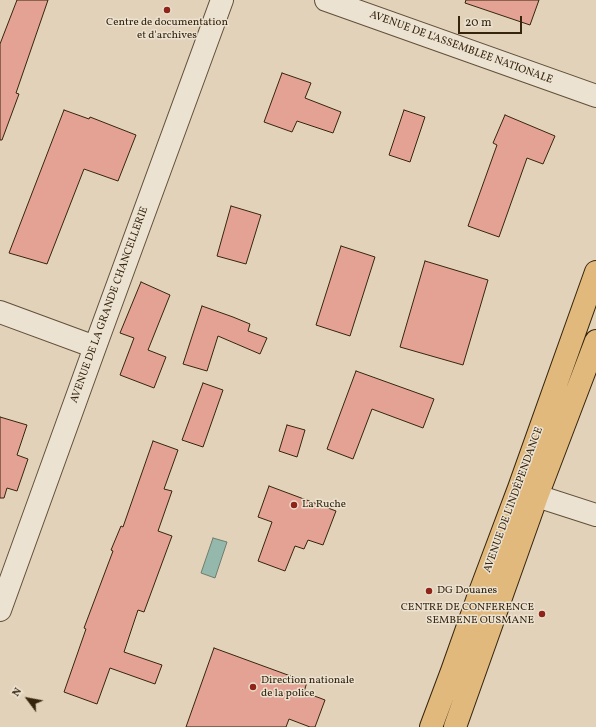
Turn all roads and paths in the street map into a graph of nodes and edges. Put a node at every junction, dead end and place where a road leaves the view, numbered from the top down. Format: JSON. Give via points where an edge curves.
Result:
{"nodes":[{"id":1,"x":222,"y":0,"type":"edge"},
{"id":2,"x":326,"y":0,"type":"edge"},
{"id":3,"x":596,"y":96,"type":"edge"},
{"id":4,"x":596,"y":272,"type":"edge"},
{"id":5,"x":590,"y":304,"type":"edge"},
{"id":6,"x":0,"y":312,"type":"edge"},
{"id":7,"x":596,"y":341,"type":"edge"},
{"id":8,"x":95,"y":347,"type":"junction"},
{"id":9,"x":528,"y":492,"type":"junction"},
{"id":10,"x":596,"y":515,"type":"edge"},
{"id":11,"x":0,"y":610,"type":"edge"},
{"id":12,"x":431,"y":727,"type":"edge"},
{"id":13,"x":455,"y":727,"type":"edge"}],
"edges":[{"from":1,"to":8,"type":"street","name":"AVENUE DE LA GRANDE CHANCELLERIE"},
{"from":2,"to":3,"type":"street","name":"AVENUE DE L'ASSEMBLEE NATIONALE"},
{"from":4,"to":5,"type":"main road","name":"AVENUE DE L'INDÉPENDANCE"},
{"from":5,"to":9,"type":"main road","name":"AVENUE DE L'INDÉPENDANCE"},
{"from":6,"to":8,"type":"street"},
{"from":7,"to":9,"type":"main road","name":"AVENUE DE L'INDÉPENDANCE"},
{"from":8,"to":11,"type":"street","name":"AVENUE DE LA GRANDE CHANCELLERIE"},
{"from":9,"to":10,"type":"street"},
{"from":9,"to":12,"type":"main road","name":"AVENUE DE L'INDÉPENDANCE","via":[[480,592]]},
{"from":9,"to":13,"type":"main road","name":"AVENUE DE L'INDÉPENDANCE"}]}
